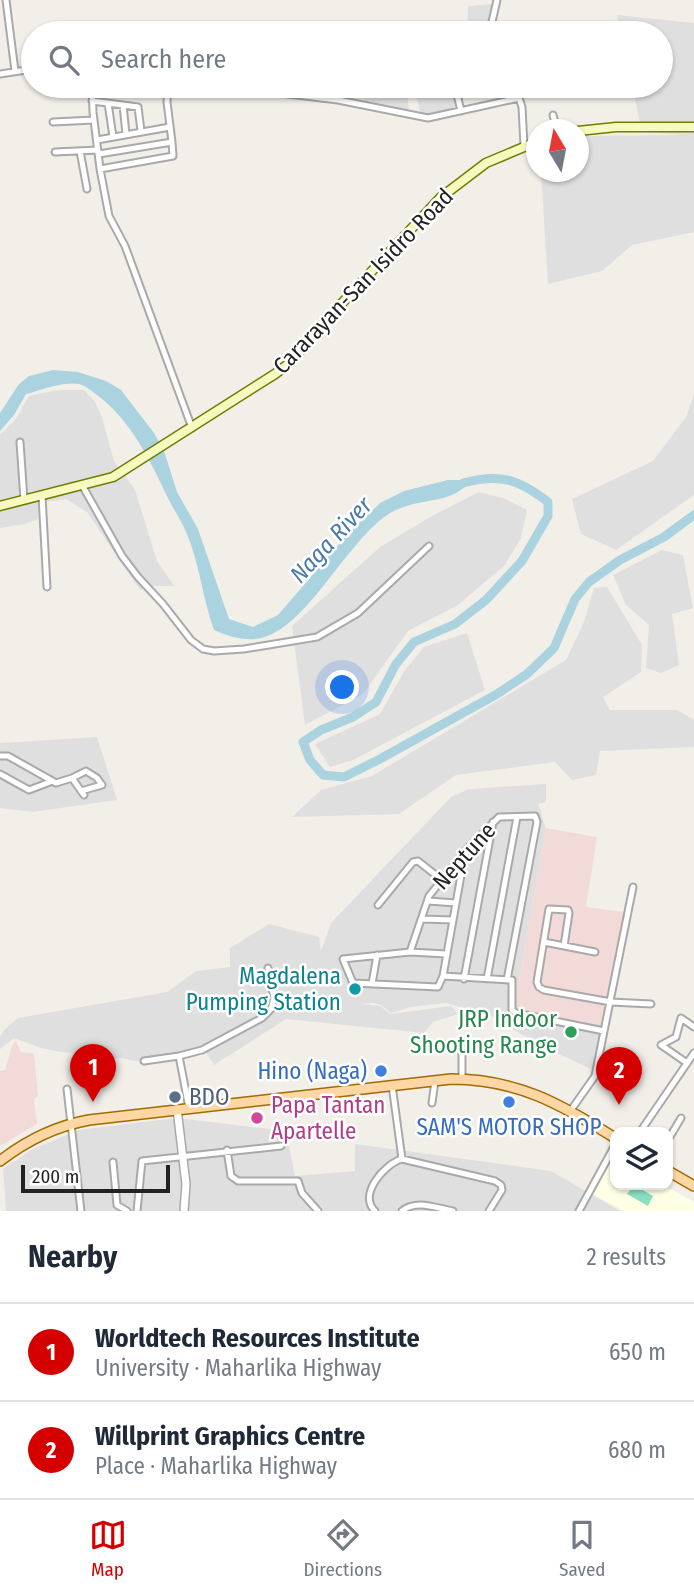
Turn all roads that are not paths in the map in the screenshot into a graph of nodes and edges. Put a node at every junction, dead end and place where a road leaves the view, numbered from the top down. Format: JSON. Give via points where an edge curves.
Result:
{"nodes":[{"id":1,"x":6,"y":0,"type":"edge"},
{"id":2,"x":497,"y":0,"type":"edge"},
{"id":3,"x":492,"y":21,"type":"edge"},
{"id":4,"x":0,"y":35,"type":"edge"},
{"id":5,"x":10,"y":35,"type":"junction"},
{"id":6,"x":21,"y":70,"type":"edge"},
{"id":7,"x":15,"y":71,"type":"junction"},
{"id":8,"x":0,"y":74,"type":"edge"},
{"id":9,"x":168,"y":98,"type":"edge"},
{"id":10,"x":321,"y":98,"type":"edge"},
{"id":11,"x":458,"y":98,"type":"edge"},
{"id":12,"x":519,"y":98,"type":"joint"},
{"id":13,"x":92,"y":101,"type":"joint"},
{"id":14,"x":108,"y":103,"type":"junction"},
{"id":15,"x":123,"y":105,"type":"junction"},
{"id":16,"x":461,"y":111,"type":"junction"},
{"id":17,"x":553,"y":115,"type":"dead end"},
{"id":18,"x":554,"y":119,"type":"edge"},
{"id":19,"x":94,"y":120,"type":"junction"},
{"id":20,"x":53,"y":122,"type":"dead end"},
{"id":21,"x":170,"y":127,"type":"junction"},
{"id":22,"x":694,"y":127,"type":"edge"},
{"id":23,"x":589,"y":130,"type":"edge"},
{"id":24,"x":141,"y":131,"type":"junction"},
{"id":25,"x":126,"y":134,"type":"junction"},
{"id":26,"x":113,"y":136,"type":"junction"},
{"id":27,"x":97,"y":140,"type":"junction"},
{"id":28,"x":172,"y":142,"type":"junction"},
{"id":29,"x":524,"y":146,"type":"joint"},
{"id":30,"x":80,"y":151,"type":"junction"},
{"id":31,"x":55,"y":152,"type":"dead end"},
{"id":32,"x":98,"y":152,"type":"junction"},
{"id":33,"x":100,"y":169,"type":"junction"},
{"id":34,"x":87,"y":189,"type":"dead end"},
{"id":35,"x":192,"y":428,"type":"junction"},
{"id":36,"x":20,"y":442,"type":"dead end"},
{"id":37,"x":82,"y":485,"type":"junction"},
{"id":38,"x":42,"y":496,"type":"junction"},
{"id":39,"x":24,"y":500,"type":"junction"},
{"id":40,"x":0,"y":506,"type":"edge"},
{"id":41,"x":429,"y":546,"type":"dead end"},
{"id":42,"x":47,"y":586,"type":"dead end"},
{"id":43,"x":0,"y":756,"type":"edge"},
{"id":44,"x":0,"y":774,"type":"edge"},
{"id":45,"x":72,"y":778,"type":"junction"},
{"id":46,"x":9,"y":781,"type":"junction"},
{"id":47,"x":51,"y":781,"type":"junction"},
{"id":48,"x":0,"y":784,"type":"edge"},
{"id":49,"x":517,"y":817,"type":"junction"},
{"id":50,"x":493,"y":822,"type":"junction"},
{"id":51,"x":466,"y":850,"type":"junction"},
{"id":52,"x":442,"y":880,"type":"junction"},
{"id":53,"x":633,"y":887,"type":"dead end"},
{"id":54,"x":428,"y":901,"type":"junction"},
{"id":55,"x":456,"y":903,"type":"junction"},
{"id":56,"x":378,"y":905,"type":"dead end"},
{"id":57,"x":423,"y":919,"type":"junction"},
{"id":58,"x":453,"y":920,"type":"junction"},
{"id":59,"x":544,"y":942,"type":"junction"},
{"id":60,"x":564,"y":946,"type":"junction"},
{"id":61,"x":410,"y":952,"type":"junction"},
{"id":62,"x":595,"y":952,"type":"dead end"},
{"id":63,"x":446,"y":954,"type":"junction"},
{"id":64,"x":377,"y":956,"type":"junction"},
{"id":65,"x":268,"y":968,"type":"dead end"},
{"id":66,"x":443,"y":976,"type":"junction"},
{"id":67,"x":464,"y":978,"type":"junction"},
{"id":68,"x":487,"y":979,"type":"junction"},
{"id":69,"x":507,"y":980,"type":"junction"},
{"id":70,"x":372,"y":984,"type":"junction"},
{"id":71,"x":611,"y":1002,"type":"junction"},
{"id":72,"x":651,"y":1004,"type":"dead end"},
{"id":73,"x":694,"y":1027,"type":"edge"},
{"id":74,"x":604,"y":1031,"type":"junction"},
{"id":75,"x":462,"y":1041,"type":"dead end"},
{"id":76,"x":694,"y":1053,"type":"edge"},
{"id":77,"x":180,"y":1056,"type":"junction"},
{"id":78,"x":144,"y":1060,"type":"dead end"},
{"id":79,"x":687,"y":1063,"type":"junction"},
{"id":80,"x":462,"y":1079,"type":"junction"},
{"id":81,"x":435,"y":1080,"type":"junction"},
{"id":82,"x":392,"y":1085,"type":"junction"},
{"id":83,"x":68,"y":1089,"type":"dead end"},
{"id":84,"x":432,"y":1102,"type":"dead end"},
{"id":85,"x":189,"y":1108,"type":"junction"},
{"id":86,"x":177,"y":1109,"type":"junction"},
{"id":87,"x":571,"y":1110,"type":"junction"},
{"id":88,"x":681,"y":1118,"type":"dead end"},
{"id":89,"x":72,"y":1123,"type":"junction"},
{"id":90,"x":643,"y":1127,"type":"edge"},
{"id":91,"x":673,"y":1132,"type":"edge"},
{"id":92,"x":610,"y":1135,"type":"edge"},
{"id":93,"x":281,"y":1146,"type":"dead end"},
{"id":94,"x":227,"y":1150,"type":"junction"},
{"id":95,"x":610,"y":1154,"type":"edge"},
{"id":96,"x":184,"y":1155,"type":"junction"},
{"id":97,"x":402,"y":1160,"type":"junction"},
{"id":98,"x":0,"y":1161,"type":"edge"},
{"id":99,"x":113,"y":1162,"type":"dead end"},
{"id":100,"x":673,"y":1174,"type":"edge"},
{"id":101,"x":694,"y":1185,"type":"edge"},
{"id":102,"x":81,"y":1211,"type":"edge"},
{"id":103,"x":127,"y":1211,"type":"edge"},
{"id":104,"x":137,"y":1211,"type":"edge"},
{"id":105,"x":184,"y":1211,"type":"edge"},
{"id":106,"x":318,"y":1211,"type":"edge"},
{"id":107,"x":375,"y":1211,"type":"edge"},
{"id":108,"x":402,"y":1211,"type":"edge"},
{"id":109,"x":453,"y":1211,"type":"edge"},
{"id":110,"x":489,"y":1211,"type":"edge"},
{"id":111,"x":579,"y":1211,"type":"edge"}],
"edges":[{"from":1,"to":5,"type":"street"},
{"from":2,"to":3,"type":"street"},
{"from":4,"to":5,"type":"street"},
{"from":5,"to":7,"type":"street"},
{"from":6,"to":7,"type":"street"},
{"from":7,"to":8,"type":"street"},
{"from":9,"to":21,"type":"street"},
{"from":10,"to":16,"type":"street","via":[[428,118]]},
{"from":11,"to":16,"type":"street"},
{"from":12,"to":16,"type":"street"},
{"from":12,"to":29,"type":"street"},
{"from":13,"to":14,"type":"street"},
{"from":13,"to":19,"type":"street"},
{"from":14,"to":15,"type":"street"},
{"from":14,"to":26,"type":"street"},
{"from":15,"to":24,"type":"street","via":[[138,107]]},
{"from":15,"to":25,"type":"street"},
{"from":17,"to":18,"type":"street"},
{"from":19,"to":20,"type":"street"},
{"from":19,"to":27,"type":"street"},
{"from":21,"to":24,"type":"street"},
{"from":21,"to":28,"type":"street"},
{"from":22,"to":23,"type":"main road"},
{"from":24,"to":25,"type":"street"},
{"from":25,"to":26,"type":"street"},
{"from":26,"to":27,"type":"street"},
{"from":27,"to":32,"type":"street"},
{"from":28,"to":32,"type":"street"},
{"from":28,"to":33,"type":"street","via":[[173,156]]},
{"from":29,"to":35,"type":"main road","name":"Cararayan-San Isidro Road","via":[[486,163],[440,198],[291,362]]},
{"from":30,"to":31,"type":"street"},
{"from":30,"to":32,"type":"street"},
{"from":30,"to":34,"type":"street"},
{"from":32,"to":33,"type":"street"},
{"from":33,"to":35,"type":"street","via":[[109,216],[125,246]]},
{"from":35,"to":37,"type":"main road","name":"Cararayan-San Isidro Road","via":[[113,477]]},
{"from":36,"to":39,"type":"street"},
{"from":37,"to":38,"type":"main road","name":"Cararayan-San Isidro Road"},
{"from":37,"to":41,"type":"street","via":[[122,556],[203,649],[236,650],[317,637],[358,613]]},
{"from":38,"to":39,"type":"main road","name":"Cararayan-San Isidro Road"},
{"from":38,"to":42,"type":"street"},
{"from":39,"to":40,"type":"main road","name":"Cararayan-San Isidro Road"},
{"from":43,"to":47,"type":"street","via":[[8,756]]},
{"from":44,"to":46,"type":"street"},
{"from":45,"to":45,"type":"street","via":[[83,793],[102,785],[86,771]]},
{"from":45,"to":47,"type":"street"},
{"from":46,"to":47,"type":"street","via":[[29,790]]},
{"from":46,"to":48,"type":"street"},
{"from":49,"to":50,"type":"street","name":"Neptune","via":[[499,817]]},
{"from":49,"to":68,"type":"street"},
{"from":49,"to":69,"type":"street","via":[[535,816],[537,822]]},
{"from":50,"to":51,"type":"street","name":"Neptune"},
{"from":50,"to":67,"type":"street"},
{"from":51,"to":52,"type":"street","name":"Neptune"},
{"from":51,"to":55,"type":"street"},
{"from":52,"to":54,"type":"street","name":"Neptune"},
{"from":52,"to":56,"type":"street","via":[[413,862]]},
{"from":53,"to":71,"type":"street"},
{"from":54,"to":55,"type":"street"},
{"from":54,"to":57,"type":"street","name":"Neptune"},
{"from":55,"to":58,"type":"street"},
{"from":57,"to":58,"type":"street"},
{"from":57,"to":61,"type":"street","name":"Neptune"},
{"from":58,"to":63,"type":"street"},
{"from":59,"to":60,"type":"street"},
{"from":59,"to":60,"type":"street","via":[[549,909],[568,910]]},
{"from":59,"to":71,"type":"street","via":[[538,987]]},
{"from":60,"to":62,"type":"street"},
{"from":61,"to":63,"type":"street"},
{"from":61,"to":64,"type":"street"},
{"from":63,"to":66,"type":"street"},
{"from":64,"to":70,"type":"street"},
{"from":64,"to":70,"type":"street","via":[[343,959],[352,983]]},
{"from":65,"to":77,"type":"street","via":[[274,998],[271,1009],[209,1046]]},
{"from":66,"to":67,"type":"street"},
{"from":66,"to":70,"type":"street","via":[[434,987]]},
{"from":67,"to":68,"type":"street"},
{"from":68,"to":69,"type":"street"},
{"from":69,"to":74,"type":"street","via":[[514,982],[511,1003],[516,1013]]},
{"from":71,"to":72,"type":"street"},
{"from":71,"to":74,"type":"street"},
{"from":73,"to":79,"type":"street","via":[[681,1018],[676,1037],[661,1045]]},
{"from":74,"to":87,"type":"street","via":[[595,1076]]},
{"from":75,"to":80,"type":"street"},
{"from":76,"to":79,"type":"street"},
{"from":77,"to":78,"type":"street"},
{"from":77,"to":85,"type":"street"},
{"from":79,"to":90,"type":"street"},
{"from":80,"to":81,"type":"main road"},
{"from":80,"to":87,"type":"main road","via":[[520,1089]]},
{"from":81,"to":82,"type":"main road"},
{"from":81,"to":84,"type":"street"},
{"from":82,"to":85,"type":"main road"},
{"from":82,"to":97,"type":"street"},
{"from":83,"to":89,"type":"street"},
{"from":85,"to":86,"type":"main road"},
{"from":86,"to":89,"type":"main road"},
{"from":86,"to":96,"type":"street"},
{"from":87,"to":92,"type":"main road"},
{"from":88,"to":91,"type":"street"},
{"from":89,"to":98,"type":"main road","via":[[36,1137]]},
{"from":89,"to":102,"type":"street"},
{"from":93,"to":94,"type":"street"},
{"from":94,"to":96,"type":"street"},
{"from":94,"to":106,"type":"street","via":[[231,1177],[238,1181],[298,1181]]},
{"from":95,"to":111,"type":"street"},
{"from":96,"to":104,"type":"street","via":[[142,1161]]},
{"from":96,"to":105,"type":"street"},
{"from":97,"to":107,"type":"street","via":[[385,1168],[369,1196]]},
{"from":97,"to":110,"type":"street","via":[[495,1181],[502,1190]]},
{"from":99,"to":103,"type":"street","via":[[117,1205]]},
{"from":100,"to":101,"type":"main road"},
{"from":108,"to":109,"type":"street","via":[[417,1204]]}]}
